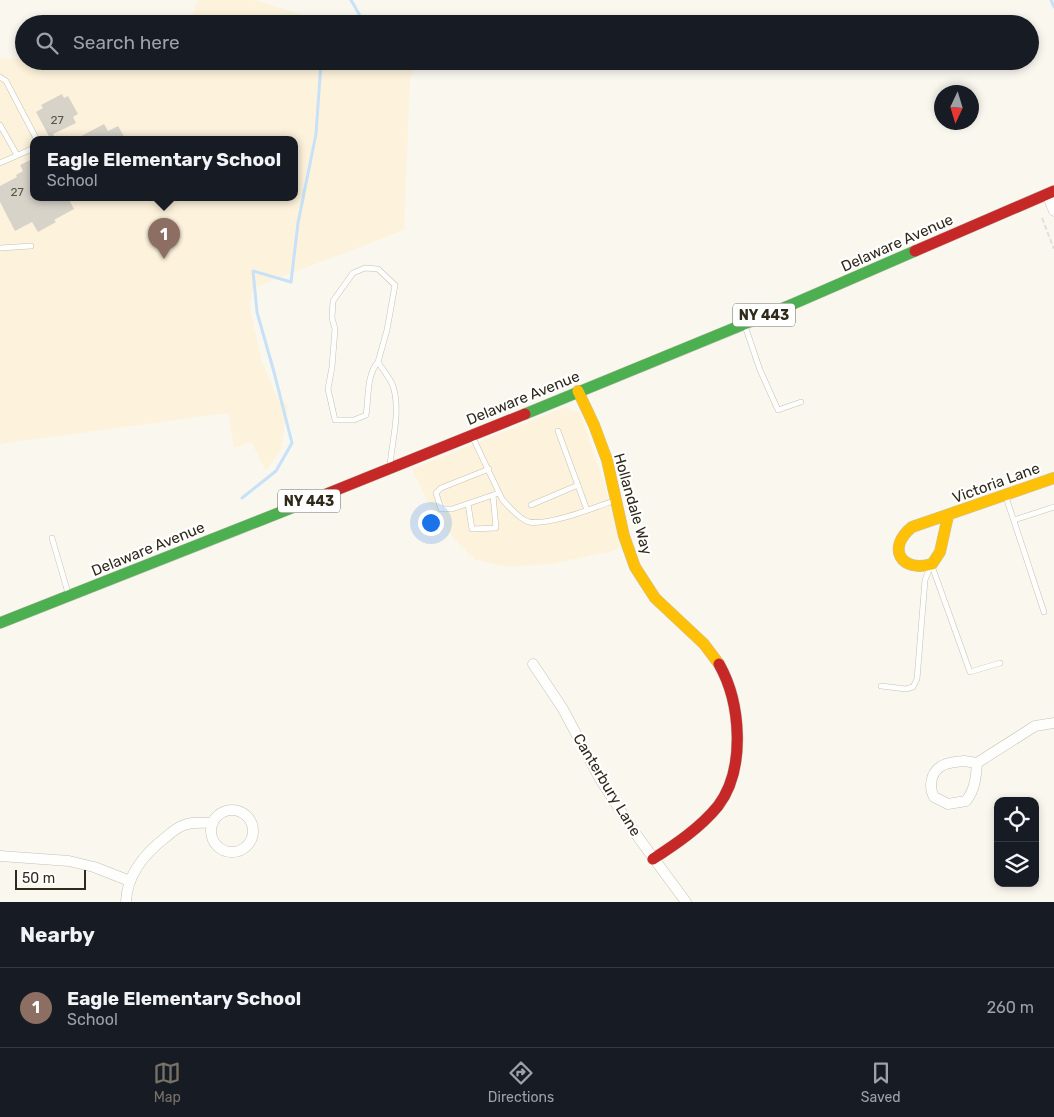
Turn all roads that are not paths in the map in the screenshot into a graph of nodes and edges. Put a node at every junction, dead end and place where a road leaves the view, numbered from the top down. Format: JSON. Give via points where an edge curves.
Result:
{"nodes":[{"id":1,"x":0,"y":77,"type":"edge"},
{"id":2,"x":0,"y":124,"type":"edge"},
{"id":3,"x":35,"y":136,"type":"edge"},
{"id":4,"x":30,"y":150,"type":"edge"},
{"id":5,"x":17,"y":156,"type":"junction"},
{"id":6,"x":0,"y":163,"type":"edge"},
{"id":7,"x":1051,"y":192,"type":"edge"},
{"id":8,"x":1054,"y":211,"type":"edge"},
{"id":9,"x":31,"y":246,"type":"dead end"},
{"id":10,"x":0,"y":248,"type":"edge"},
{"id":11,"x":744,"y":323,"type":"junction"},
{"id":12,"x":378,"y":362,"type":"junction"},
{"id":13,"x":578,"y":392,"type":"junction"},
{"id":14,"x":801,"y":402,"type":"dead end"},
{"id":15,"x":558,"y":431,"type":"dead end"},
{"id":16,"x":472,"y":435,"type":"junction"},
{"id":17,"x":389,"y":469,"type":"junction"},
{"id":18,"x":489,"y":469,"type":"junction"},
{"id":19,"x":1054,"y":478,"type":"edge"},
{"id":20,"x":578,"y":485,"type":"junction"},
{"id":21,"x":496,"y":494,"type":"junction"},
{"id":22,"x":1005,"y":495,"type":"junction"},
{"id":23,"x":616,"y":500,"type":"junction"},
{"id":24,"x":468,"y":504,"type":"junction"},
{"id":25,"x":531,"y":505,"type":"dead end"},
{"id":26,"x":1054,"y":507,"type":"edge"},
{"id":27,"x":587,"y":510,"type":"junction"},
{"id":28,"x":948,"y":516,"type":"junction"},
{"id":29,"x":1014,"y":520,"type":"junction"},
{"id":30,"x":52,"y":538,"type":"dead end"},
{"id":31,"x":932,"y":564,"type":"junction"},
{"id":32,"x":70,"y":596,"type":"junction"},
{"id":33,"x":1044,"y":612,"type":"dead end"},
{"id":34,"x":0,"y":623,"type":"edge"},
{"id":35,"x":1000,"y":663,"type":"dead end"},
{"id":36,"x":533,"y":664,"type":"dead end"},
{"id":37,"x":881,"y":686,"type":"dead end"},
{"id":38,"x":1054,"y":723,"type":"edge"},
{"id":39,"x":977,"y":763,"type":"junction"},
{"id":40,"x":213,"y":823,"type":"junction"},
{"id":41,"x":0,"y":856,"type":"edge"},
{"id":42,"x":653,"y":860,"type":"junction"},
{"id":43,"x":130,"y":881,"type":"junction"},
{"id":44,"x":126,"y":902,"type":"edge"},
{"id":45,"x":686,"y":902,"type":"edge"}],
"edges":[{"from":1,"to":3,"type":"lane","via":[[6,81]]},
{"from":2,"to":5,"type":"lane"},
{"from":4,"to":5,"type":"lane"},
{"from":5,"to":6,"type":"lane"},
{"from":7,"to":8,"type":"street"},
{"from":7,"to":11,"type":"main road","name":"Delaware Avenue","number":"NY 443"},
{"from":9,"to":10,"type":"lane"},
{"from":11,"to":13,"type":"main road","name":"Delaware Avenue","number":"NY 443"},
{"from":11,"to":14,"type":"lane","via":[[778,410]]},
{"from":12,"to":12,"type":"lane","via":[[395,285],[378,269],[366,268],[352,273],[333,301],[335,329],[328,389],[335,420],[354,420],[366,415],[370,376]]},
{"from":12,"to":17,"type":"lane","via":[[392,384],[395,398],[396,417]]},
{"from":13,"to":16,"type":"main road","name":"Delaware Avenue","number":"NY 443"},
{"from":13,"to":23,"type":"main road","name":"Hollandale Way","via":[[604,454]]},
{"from":15,"to":20,"type":"lane"},
{"from":16,"to":17,"type":"main road","name":"Delaware Avenue","number":"NY 443"},
{"from":16,"to":18,"type":"lane"},
{"from":17,"to":32,"type":"main road","name":"Delaware Avenue","number":"NY 443"},
{"from":18,"to":21,"type":"lane"},
{"from":18,"to":24,"type":"lane","via":[[436,493],[441,509]]},
{"from":19,"to":22,"type":"main road","name":"Victoria Lane"},
{"from":20,"to":25,"type":"lane"},
{"from":20,"to":27,"type":"lane"},
{"from":21,"to":24,"type":"lane"},
{"from":21,"to":24,"type":"lane","via":[[496,528],[472,528]]},
{"from":21,"to":27,"type":"lane","via":[[528,522]]},
{"from":22,"to":28,"type":"main road","name":"Victoria Lane"},
{"from":22,"to":29,"type":"lane"},
{"from":23,"to":27,"type":"lane"},
{"from":23,"to":42,"type":"main road","name":"Hollandale Way","via":[[635,567],[656,600],[718,660],[733,693],[736,718],[738,742],[733,773],[720,802],[703,823]]},
{"from":26,"to":29,"type":"lane"},
{"from":28,"to":31,"type":"main road","name":"Victoria Lane","via":[[940,552]]},
{"from":28,"to":31,"type":"main road","name":"Victoria Lane","via":[[912,527],[899,542],[905,562],[920,567]]},
{"from":29,"to":33,"type":"lane"},
{"from":30,"to":32,"type":"lane"},
{"from":31,"to":35,"type":"lane","via":[[970,672]]},
{"from":31,"to":37,"type":"lane","via":[[925,580],[917,679],[912,687],[906,689]]},
{"from":32,"to":34,"type":"main road","name":"Delaware Avenue","number":"NY 443"},
{"from":36,"to":42,"type":"street","name":"Canterbury Lane","via":[[563,709],[600,779]]},
{"from":38,"to":39,"type":"street","via":[[1035,726]]},
{"from":39,"to":39,"type":"street","via":[[972,795],[966,801],[948,804],[934,797],[931,780],[940,767],[957,762]]},
{"from":40,"to":40,"type":"street","via":[[223,812],[237,811],[249,819],[252,839],[237,852],[224,851],[211,836]]},
{"from":40,"to":43,"type":"street","via":[[180,826],[152,847],[138,863]]},
{"from":41,"to":43,"type":"street","via":[[69,861]]},
{"from":42,"to":45,"type":"street","name":"Canterbury Lane"},
{"from":43,"to":44,"type":"street"}]}
